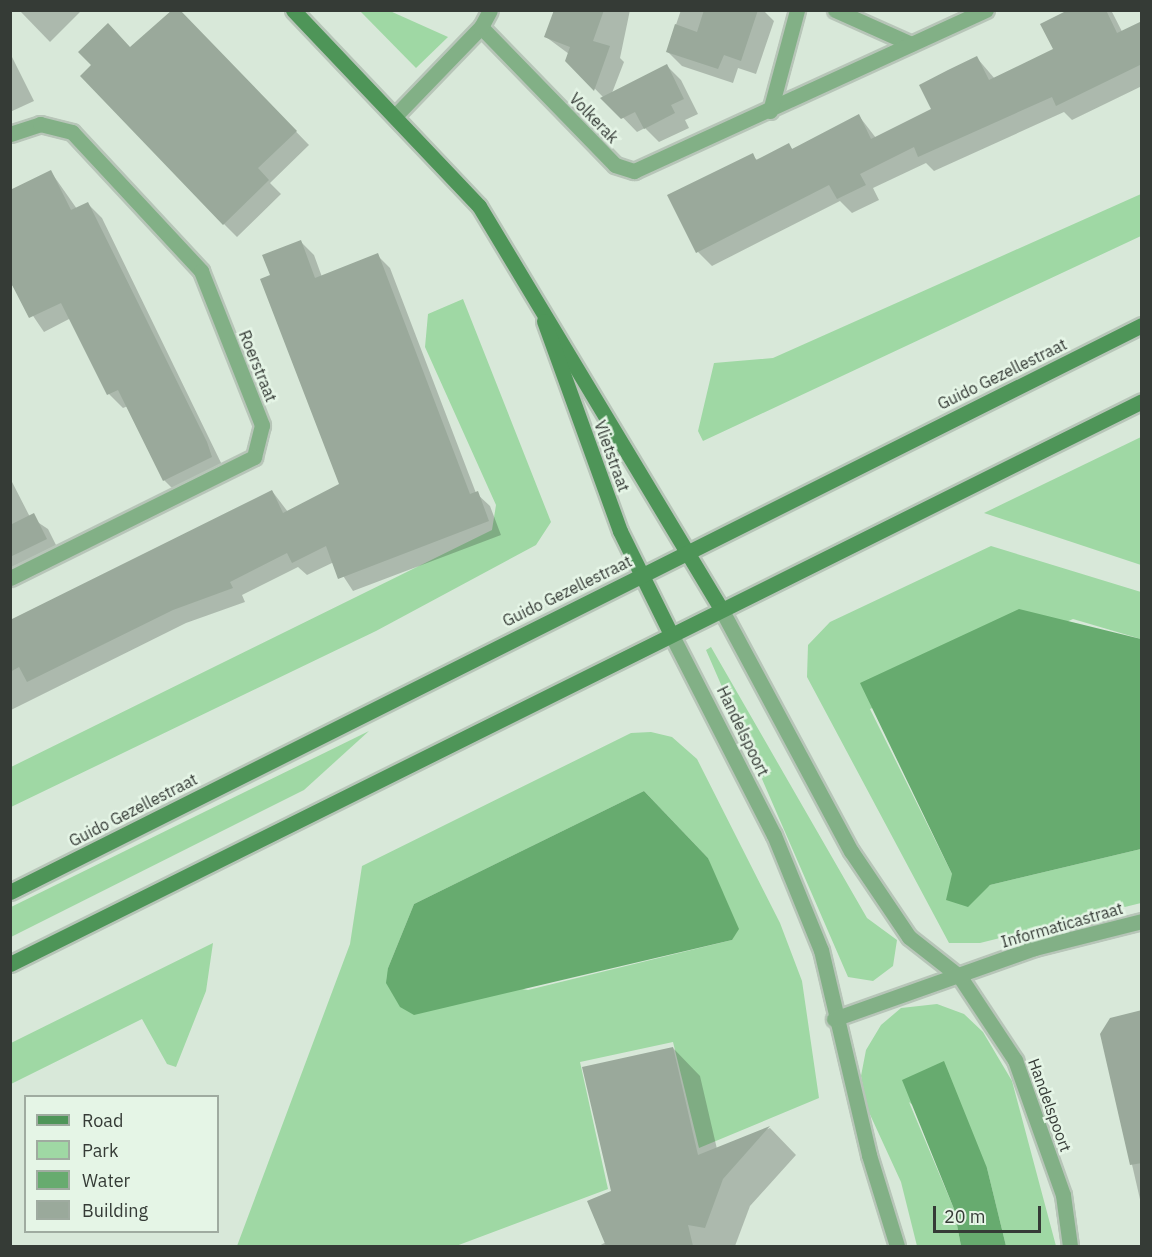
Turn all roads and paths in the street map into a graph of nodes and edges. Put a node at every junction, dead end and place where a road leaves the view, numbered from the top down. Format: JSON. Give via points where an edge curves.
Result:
{"nodes":[{"id":1,"x":293,"y":10,"type":"edge"},
{"id":2,"x":489,"y":10,"type":"edge"},
{"id":3,"x":797,"y":10,"type":"edge"},
{"id":4,"x":836,"y":10,"type":"edge"},
{"id":5,"x":986,"y":10,"type":"edge"},
{"id":6,"x":481,"y":27,"type":"junction"},
{"id":7,"x":911,"y":44,"type":"junction"},
{"id":8,"x":770,"y":111,"type":"junction"},
{"id":9,"x":395,"y":116,"type":"junction"},
{"id":10,"x":10,"y":134,"type":"edge"},
{"id":11,"x":532,"y":288,"type":"junction"},
{"id":12,"x":1142,"y":325,"type":"edge"},
{"id":13,"x":1142,"y":401,"type":"edge"},
{"id":14,"x":691,"y":550,"type":"junction"},
{"id":15,"x":641,"y":574,"type":"junction"},
{"id":16,"x":10,"y":578,"type":"edge"},
{"id":17,"x":720,"y":607,"type":"junction"},
{"id":18,"x":670,"y":632,"type":"junction"},
{"id":19,"x":10,"y":892,"type":"edge"},
{"id":20,"x":1142,"y":921,"type":"edge"},
{"id":21,"x":10,"y":964,"type":"edge"},
{"id":22,"x":960,"y":977,"type":"junction"},
{"id":23,"x":834,"y":1019,"type":"junction"},
{"id":24,"x":897,"y":1246,"type":"edge"},
{"id":25,"x":1071,"y":1246,"type":"edge"}],
"edges":[{"from":1,"to":9,"type":"main road","name":"Vlietstraat"},
{"from":2,"to":6,"type":"street"},
{"from":3,"to":8,"type":"street"},
{"from":4,"to":7,"type":"street"},
{"from":5,"to":7,"type":"street","name":"Volkerak"},
{"from":6,"to":8,"type":"street","name":"Volkerak","via":[[615,165],[634,171]]},
{"from":6,"to":9,"type":"street"},
{"from":7,"to":8,"type":"street","name":"Volkerak"},
{"from":9,"to":11,"type":"main road","name":"Vlietstraat","via":[[479,206]]},
{"from":10,"to":16,"type":"street","name":"Roerstraat","via":[[40,124],[72,132],[201,271],[262,425],[254,458]]},
{"from":11,"to":14,"type":"main road","name":"Vlietstraat"},
{"from":11,"to":15,"type":"main road","name":"Vlietstraat","via":[[620,531]]},
{"from":12,"to":14,"type":"main road","name":"Guido Gezellestraat"},
{"from":13,"to":17,"type":"main road"},
{"from":14,"to":15,"type":"main road","name":"Guido Gezellestraat"},
{"from":14,"to":17,"type":"main road","name":"Vlietstraat"},
{"from":15,"to":18,"type":"main road","name":"Vlietstraat"},
{"from":15,"to":19,"type":"main road","name":"Guido Gezellestraat"},
{"from":17,"to":18,"type":"main road"},
{"from":17,"to":22,"type":"street","via":[[851,851],[909,937]]},
{"from":18,"to":21,"type":"main road"},
{"from":18,"to":23,"type":"street","name":"Handelspoort","via":[[774,835],[821,950]]},
{"from":20,"to":22,"type":"street","name":"Informaticastraat","via":[[1035,948]]},
{"from":22,"to":23,"type":"street"},
{"from":22,"to":25,"type":"street","name":"Handelspoort","via":[[1015,1060],[1063,1196]]},
{"from":23,"to":24,"type":"street","name":"Handelspoort"}]}
